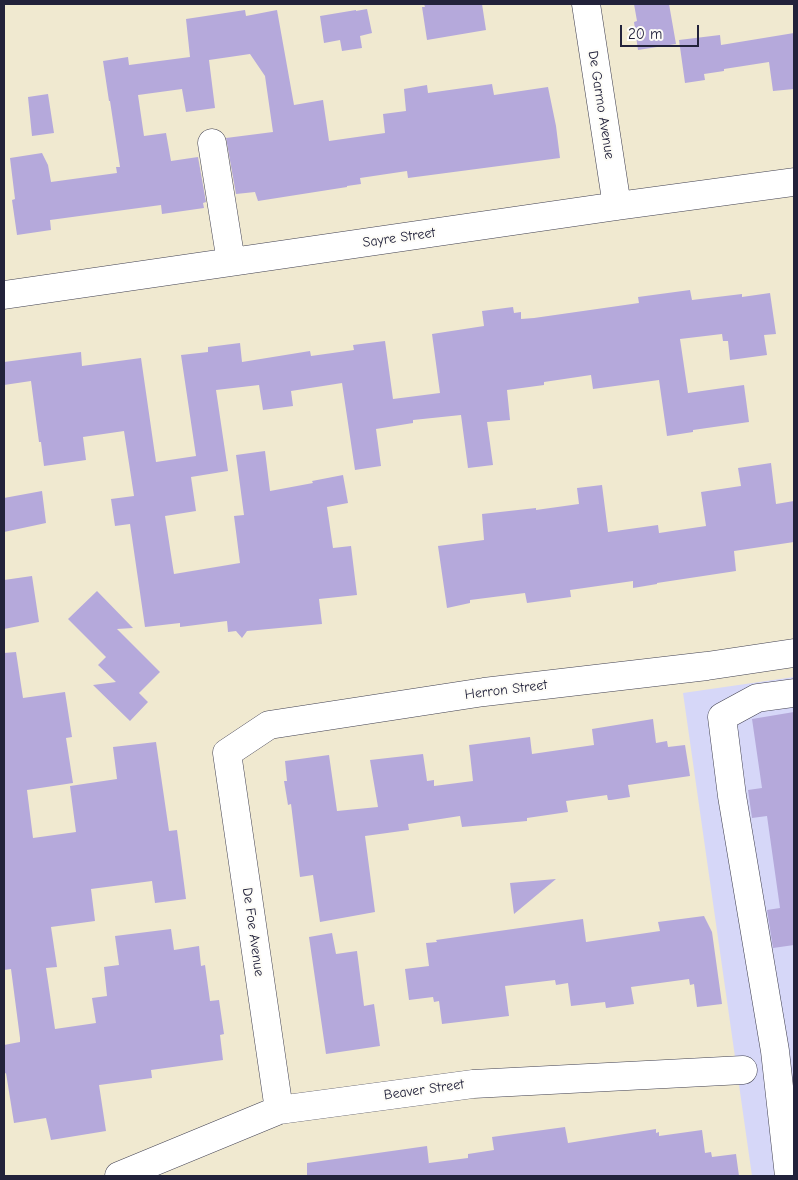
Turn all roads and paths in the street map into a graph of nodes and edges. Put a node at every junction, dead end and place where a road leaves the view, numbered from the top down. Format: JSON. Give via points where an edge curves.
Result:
{"nodes":[{"id":1,"x":586,"y":4,"type":"edge"},
{"id":2,"x":212,"y":143,"type":"dead end"},
{"id":3,"x":794,"y":182,"type":"edge"},
{"id":4,"x":617,"y":206,"type":"junction"},
{"id":5,"x":231,"y":262,"type":"junction"},
{"id":6,"x":4,"y":295,"type":"edge"},
{"id":7,"x":794,"y":653,"type":"edge"},
{"id":8,"x":794,"y":693,"type":"edge"},
{"id":9,"x":227,"y":753,"type":"joint"},
{"id":10,"x":743,"y":1070,"type":"dead end"},
{"id":11,"x":279,"y":1110,"type":"junction"},
{"id":12,"x":119,"y":1176,"type":"edge"},
{"id":13,"x":789,"y":1176,"type":"edge"}],
"edges":[{"from":1,"to":4,"type":"street","name":"De Garmo Avenue"},
{"from":2,"to":5,"type":"street"},
{"from":3,"to":4,"type":"street","name":"Sayre Street"},
{"from":4,"to":5,"type":"street","name":"Sayre Street"},
{"from":5,"to":6,"type":"street","name":"Sayre Street"},
{"from":7,"to":9,"type":"street","name":"Herron Street","via":[[484,692],[268,725]]},
{"from":8,"to":13,"type":"street","via":[[757,698],[722,717],[732,796],[775,1051]]},
{"from":9,"to":11,"type":"street","name":"De Foe Avenue"},
{"from":10,"to":11,"type":"street","name":"Beaver Street","via":[[473,1084]]},
{"from":11,"to":12,"type":"street","name":"Beaver Street"}]}
